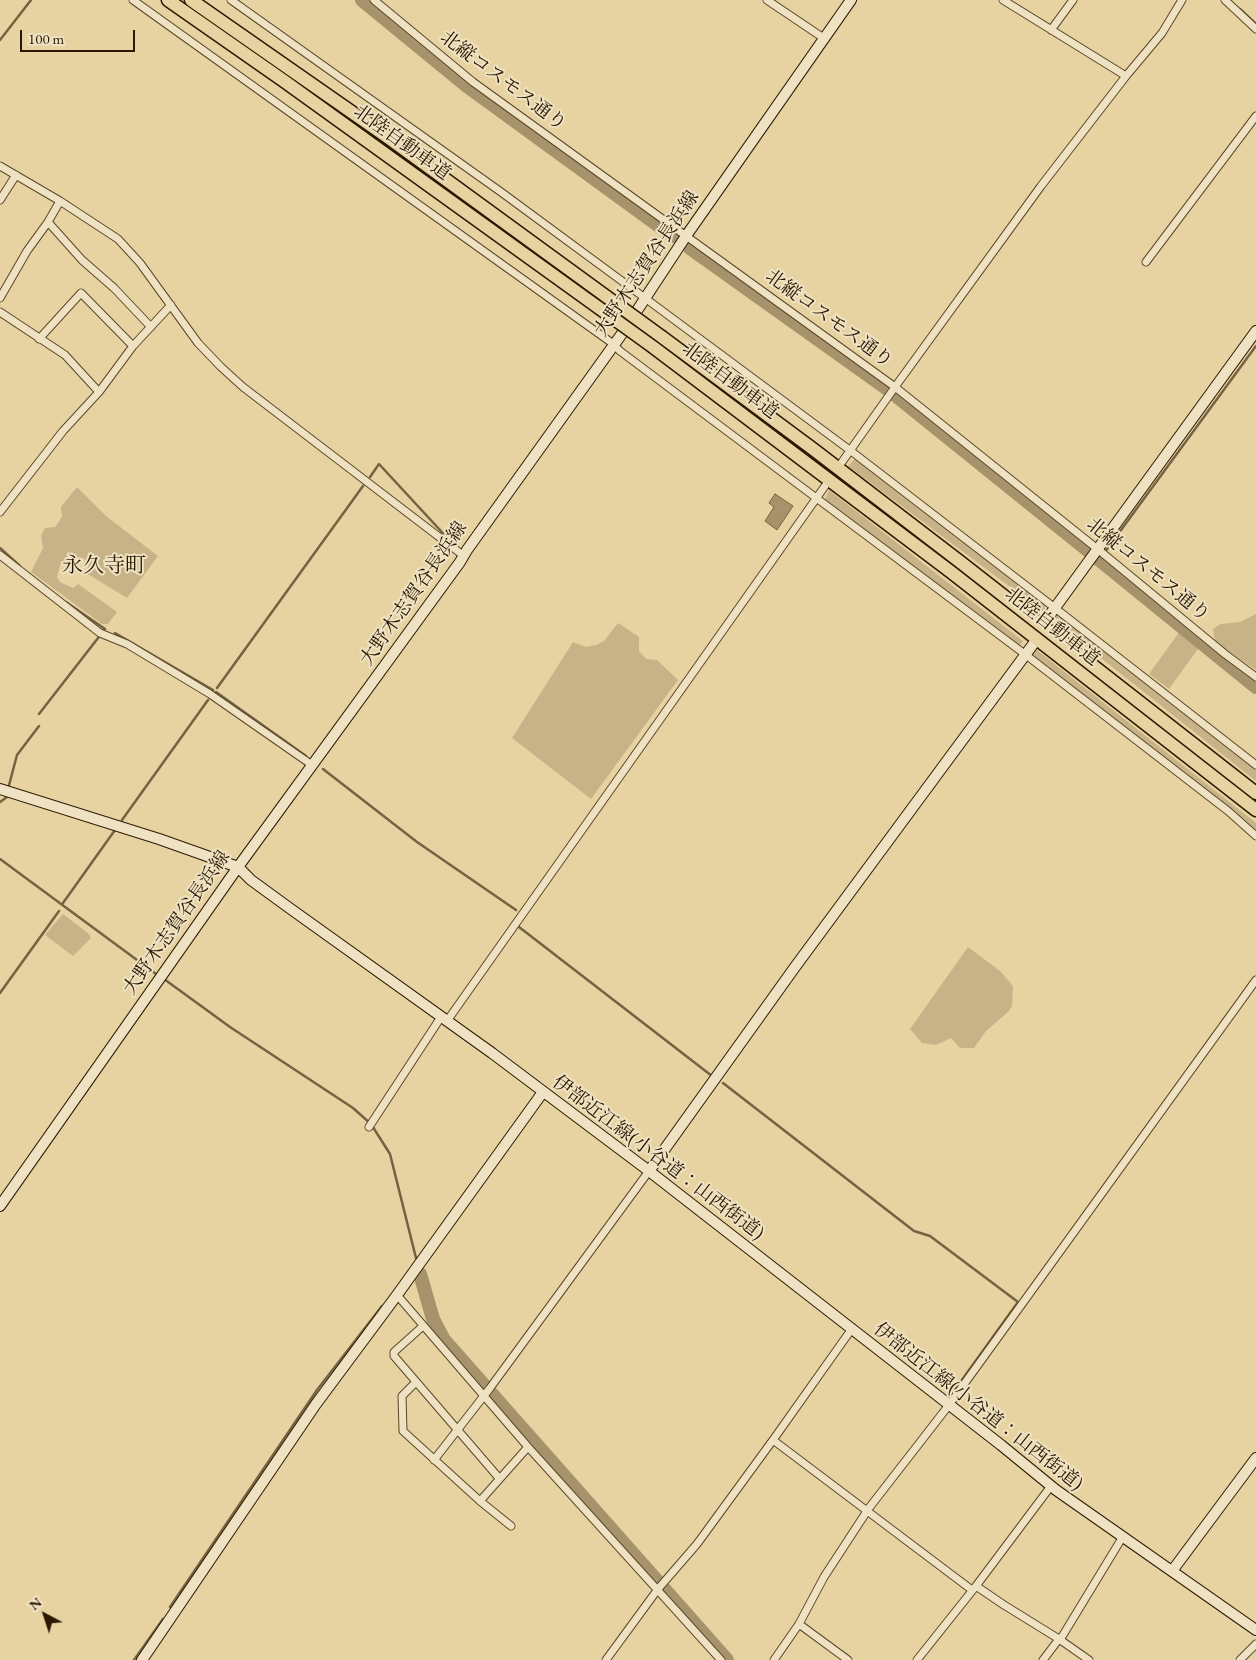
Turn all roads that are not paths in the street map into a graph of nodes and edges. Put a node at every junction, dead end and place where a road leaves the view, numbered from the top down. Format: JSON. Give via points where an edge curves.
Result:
{"nodes":[{"id":1,"x":133,"y":0,"type":"edge"},
{"id":2,"x":168,"y":0,"type":"edge"},
{"id":3,"x":191,"y":0,"type":"edge"},
{"id":4,"x":231,"y":0,"type":"edge"},
{"id":5,"x":374,"y":0,"type":"edge"},
{"id":6,"x":767,"y":0,"type":"edge"},
{"id":7,"x":851,"y":0,"type":"edge"},
{"id":8,"x":1003,"y":0,"type":"edge"},
{"id":9,"x":1073,"y":0,"type":"edge"},
{"id":10,"x":1182,"y":0,"type":"edge"},
{"id":11,"x":1225,"y":0,"type":"edge"},
{"id":12,"x":1255,"y":26,"type":"edge"},
{"id":13,"x":1051,"y":30,"type":"junction"},
{"id":14,"x":825,"y":39,"type":"junction"},
{"id":15,"x":1126,"y":76,"type":"junction"},
{"id":16,"x":1256,"y":116,"type":"edge"},
{"id":17,"x":0,"y":166,"type":"edge"},
{"id":18,"x":16,"y":175,"type":"junction"},
{"id":19,"x":0,"y":200,"type":"edge"},
{"id":20,"x":60,"y":201,"type":"junction"},
{"id":21,"x":48,"y":222,"type":"junction"},
{"id":22,"x":686,"y":236,"type":"junction"},
{"id":23,"x":1146,"y":262,"type":"dead end"},
{"id":24,"x":0,"y":298,"type":"edge"},
{"id":25,"x":646,"y":299,"type":"junction"},
{"id":26,"x":171,"y":305,"type":"junction"},
{"id":27,"x":0,"y":312,"type":"edge"},
{"id":28,"x":151,"y":327,"type":"junction"},
{"id":29,"x":1256,"y":331,"type":"edge"},
{"id":30,"x":39,"y":339,"type":"junction"},
{"id":31,"x":614,"y":345,"type":"junction"},
{"id":32,"x":133,"y":346,"type":"junction"},
{"id":33,"x":893,"y":390,"type":"junction"},
{"id":34,"x":99,"y":392,"type":"junction"},
{"id":35,"x":851,"y":451,"type":"junction"},
{"id":36,"x":842,"y":462,"type":"dead end"},
{"id":37,"x":825,"y":486,"type":"dead end"},
{"id":38,"x":816,"y":497,"type":"junction"},
{"id":39,"x":0,"y":512,"type":"edge"},
{"id":40,"x":1098,"y":550,"type":"junction"},
{"id":41,"x":0,"y":555,"type":"edge"},
{"id":42,"x":464,"y":556,"type":"junction"},
{"id":43,"x":1052,"y":612,"type":"junction"},
{"id":44,"x":1034,"y":643,"type":"dead end"},
{"id":45,"x":1026,"y":655,"type":"junction"},
{"id":46,"x":1256,"y":677,"type":"edge"},
{"id":47,"x":312,"y":765,"type":"junction"},
{"id":48,"x":1256,"y":765,"type":"edge"},
{"id":49,"x":0,"y":789,"type":"edge"},
{"id":50,"x":1256,"y":793,"type":"edge"},
{"id":51,"x":1256,"y":810,"type":"edge"},
{"id":52,"x":1256,"y":836,"type":"edge"},
{"id":53,"x":238,"y":867,"type":"junction"},
{"id":54,"x":1256,"y":980,"type":"edge"},
{"id":55,"x":444,"y":1019,"type":"junction"},
{"id":56,"x":543,"y":1092,"type":"junction"},
{"id":57,"x":369,"y":1127,"type":"dead end"},
{"id":58,"x":648,"y":1171,"type":"junction"},
{"id":59,"x":0,"y":1206,"type":"edge"},
{"id":60,"x":397,"y":1295,"type":"junction"},
{"id":61,"x":423,"y":1326,"type":"junction"},
{"id":62,"x":851,"y":1330,"type":"junction"},
{"id":63,"x":416,"y":1382,"type":"junction"},
{"id":64,"x":487,"y":1392,"type":"junction"},
{"id":65,"x":949,"y":1405,"type":"junction"},
{"id":66,"x":458,"y":1429,"type":"junction"},
{"id":67,"x":773,"y":1440,"type":"junction"},
{"id":68,"x":528,"y":1447,"type":"junction"},
{"id":69,"x":1256,"y":1458,"type":"edge"},
{"id":70,"x":434,"y":1460,"type":"junction"},
{"id":71,"x":499,"y":1478,"type":"junction"},
{"id":72,"x":1053,"y":1488,"type":"junction"},
{"id":73,"x":480,"y":1501,"type":"junction"},
{"id":74,"x":867,"y":1512,"type":"junction"},
{"id":75,"x":511,"y":1526,"type":"dead end"},
{"id":76,"x":1122,"y":1538,"type":"junction"},
{"id":77,"x":1172,"y":1571,"type":"junction"},
{"id":78,"x":660,"y":1586,"type":"junction"},
{"id":79,"x":974,"y":1588,"type":"junction"},
{"id":80,"x":799,"y":1624,"type":"junction"},
{"id":81,"x":1256,"y":1630,"type":"edge"},
{"id":82,"x":1060,"y":1639,"type":"junction"},
{"id":83,"x":1256,"y":1644,"type":"edge"},
{"id":84,"x":142,"y":1660,"type":"edge"},
{"id":85,"x":606,"y":1660,"type":"edge"},
{"id":86,"x":721,"y":1660,"type":"edge"},
{"id":87,"x":774,"y":1660,"type":"edge"},
{"id":88,"x":848,"y":1660,"type":"edge"},
{"id":89,"x":916,"y":1660,"type":"edge"},
{"id":90,"x":1043,"y":1660,"type":"edge"},
{"id":91,"x":1089,"y":1660,"type":"edge"},
{"id":92,"x":1240,"y":1660,"type":"edge"}],
"edges":[{"from":1,"to":31,"type":"street"},
{"from":2,"to":51,"type":"highway","name":"北陸自動車道","bridge":true,"via":[[653,347],[958,578]]},
{"from":3,"to":50,"type":"highway","name":"北陸自動車道","bridge":true,"via":[[378,131],[813,449]]},
{"from":4,"to":25,"type":"street"},
{"from":5,"to":22,"type":"street","name":"北縦コスモス通り","via":[[473,82]]},
{"from":6,"to":14,"type":"street"},
{"from":7,"to":14,"type":"main road","name":"大野木志賀谷長浜線"},
{"from":8,"to":13,"type":"street"},
{"from":9,"to":13,"type":"street"},
{"from":10,"to":15,"type":"street","via":[[1162,33]]},
{"from":11,"to":12,"type":"street"},
{"from":13,"to":15,"type":"street"},
{"from":14,"to":22,"type":"main road","name":"大野木志賀谷長浜線"},
{"from":15,"to":33,"type":"street","via":[[1041,186]]},
{"from":16,"to":23,"type":"street"},
{"from":17,"to":18,"type":"street"},
{"from":18,"to":19,"type":"street"},
{"from":18,"to":20,"type":"street"},
{"from":20,"to":21,"type":"street"},
{"from":20,"to":26,"type":"street","via":[[118,239]]},
{"from":21,"to":24,"type":"street"},
{"from":21,"to":28,"type":"street"},
{"from":22,"to":25,"type":"main road","name":"大野木志賀谷長浜線"},
{"from":22,"to":33,"type":"street","name":"北縦コスモス通り"},
{"from":25,"to":31,"type":"main road","name":"大野木志賀谷長浜線"},
{"from":25,"to":35,"type":"street"},
{"from":26,"to":28,"type":"street"},
{"from":26,"to":42,"type":"street","via":[[198,343],[243,387]]},
{"from":27,"to":30,"type":"street"},
{"from":28,"to":32,"type":"street"},
{"from":29,"to":40,"type":"main road"},
{"from":30,"to":32,"type":"street","via":[[81,293]]},
{"from":30,"to":34,"type":"street","via":[[65,355]]},
{"from":31,"to":38,"type":"street"},
{"from":31,"to":42,"type":"main road","name":"大野木志賀谷長浜線"},
{"from":32,"to":34,"type":"street"},
{"from":33,"to":35,"type":"street"},
{"from":33,"to":40,"type":"street","name":"北縦コスモス通り"},
{"from":34,"to":39,"type":"street"},
{"from":35,"to":36,"type":"street"},
{"from":35,"to":43,"type":"street"},
{"from":37,"to":38,"type":"street"},
{"from":38,"to":45,"type":"street"},
{"from":38,"to":55,"type":"street"},
{"from":40,"to":43,"type":"main road"},
{"from":40,"to":46,"type":"street","name":"北縦コスモス通り"},
{"from":41,"to":47,"type":"street","via":[[102,634],[127,644],[210,694]]},
{"from":42,"to":47,"type":"main road","name":"大野木志賀谷長浜線"},
{"from":43,"to":48,"type":"street"},
{"from":44,"to":45,"type":"main road"},
{"from":45,"to":52,"type":"street"},
{"from":45,"to":58,"type":"main road"},
{"from":47,"to":53,"type":"main road","name":"大野木志賀谷長浜線"},
{"from":49,"to":53,"type":"main road","name":"伊部近江線(小谷道：山西街道)"},
{"from":53,"to":55,"type":"main road","name":"伊部近江線(小谷道：山西街道)","via":[[251,880]]},
{"from":53,"to":59,"type":"main road","name":"大野木志賀谷長浜線"},
{"from":54,"to":65,"type":"street"},
{"from":55,"to":56,"type":"main road","name":"伊部近江線(小谷道：山西街道)"},
{"from":55,"to":57,"type":"street"},
{"from":56,"to":58,"type":"main road","name":"伊部近江線(小谷道：山西街道)"},
{"from":56,"to":60,"type":"main road"},
{"from":58,"to":62,"type":"main road","name":"伊部近江線(小谷道：山西街道)"},
{"from":58,"to":64,"type":"street"},
{"from":60,"to":61,"type":"street"},
{"from":60,"to":84,"type":"main road","via":[[316,1404]]},
{"from":61,"to":63,"type":"street","via":[[394,1352]]},
{"from":61,"to":64,"type":"street"},
{"from":62,"to":65,"type":"main road","name":"伊部近江線(小谷道：山西街道)"},
{"from":62,"to":67,"type":"street"},
{"from":63,"to":66,"type":"street"},
{"from":63,"to":70,"type":"street","via":[[402,1396],[403,1432]]},
{"from":64,"to":66,"type":"street"},
{"from":64,"to":68,"type":"street"},
{"from":65,"to":72,"type":"main road","name":"伊部近江線(小谷道：山西街道)"},
{"from":65,"to":74,"type":"street"},
{"from":66,"to":70,"type":"street"},
{"from":66,"to":71,"type":"street"},
{"from":67,"to":74,"type":"street"},
{"from":67,"to":78,"type":"street","via":[[697,1544]]},
{"from":68,"to":71,"type":"street"},
{"from":68,"to":78,"type":"street"},
{"from":69,"to":77,"type":"main road"},
{"from":70,"to":73,"type":"street"},
{"from":71,"to":73,"type":"street"},
{"from":72,"to":76,"type":"main road","name":"伊部近江線(小谷道：山西街道)"},
{"from":72,"to":79,"type":"street"},
{"from":73,"to":75,"type":"street"},
{"from":74,"to":79,"type":"street"},
{"from":74,"to":80,"type":"street","via":[[824,1577]]},
{"from":76,"to":77,"type":"main road","name":"伊部近江線(小谷道：山西街道)"},
{"from":76,"to":82,"type":"street"},
{"from":77,"to":81,"type":"main road","name":"伊部近江線(小谷道：山西街道)"},
{"from":78,"to":85,"type":"street"},
{"from":78,"to":86,"type":"street"},
{"from":79,"to":82,"type":"street"},
{"from":79,"to":89,"type":"street"},
{"from":80,"to":87,"type":"street"},
{"from":80,"to":88,"type":"street"},
{"from":82,"to":90,"type":"street"},
{"from":82,"to":91,"type":"street"},
{"from":83,"to":92,"type":"street"}]}
